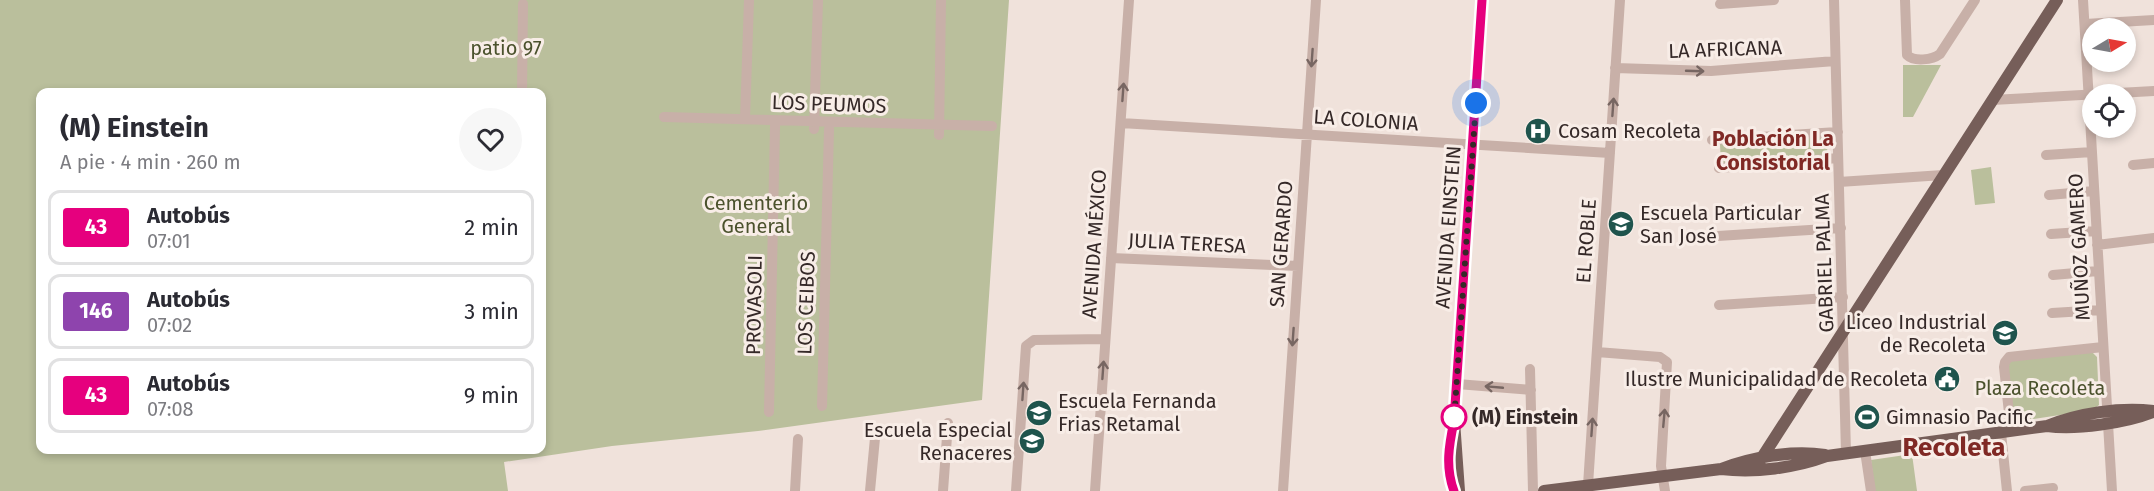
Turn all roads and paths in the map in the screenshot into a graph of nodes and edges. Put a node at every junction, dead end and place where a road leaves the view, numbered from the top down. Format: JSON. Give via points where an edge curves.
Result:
{"nodes":[{"id":1,"x":748,"y":0,"type":"edge"},
{"id":2,"x":818,"y":0,"type":"edge"},
{"id":3,"x":941,"y":0,"type":"edge"},
{"id":4,"x":1129,"y":0,"type":"edge"},
{"id":5,"x":1316,"y":0,"type":"edge"},
{"id":6,"x":1482,"y":0,"type":"edge"},
{"id":7,"x":1620,"y":0,"type":"edge"},
{"id":8,"x":1774,"y":0,"type":"edge"},
{"id":9,"x":1834,"y":0,"type":"edge"},
{"id":10,"x":1905,"y":0,"type":"edge"},
{"id":11,"x":1975,"y":0,"type":"edge"},
{"id":12,"x":2057,"y":0,"type":"edge"},
{"id":13,"x":2083,"y":0,"type":"edge"},
{"id":14,"x":523,"y":4,"type":"dead end"},
{"id":15,"x":1720,"y":4,"type":"dead end"},
{"id":16,"x":2084,"y":18,"type":"edge"},
{"id":17,"x":2154,"y":20,"type":"edge"},
{"id":18,"x":2136,"y":21,"type":"edge"},
{"id":19,"x":1835,"y":61,"type":"junction"},
{"id":20,"x":1615,"y":68,"type":"junction"},
{"id":21,"x":522,"y":88,"type":"edge"},
{"id":22,"x":2154,"y":91,"type":"edge"},
{"id":23,"x":2136,"y":92,"type":"edge"},
{"id":24,"x":2082,"y":95,"type":"edge"},
{"id":25,"x":1992,"y":100,"type":"junction"},
{"id":26,"x":664,"y":117,"type":"dead end"},
{"id":27,"x":745,"y":119,"type":"junction"},
{"id":28,"x":1121,"y":123,"type":"junction"},
{"id":29,"x":815,"y":125,"type":"junction"},
{"id":30,"x":775,"y":126,"type":"dead end"},
{"id":31,"x":992,"y":126,"type":"dead end"},
{"id":32,"x":829,"y":129,"type":"dead end"},
{"id":33,"x":938,"y":130,"type":"junction"},
{"id":34,"x":1838,"y":132,"type":"junction"},
{"id":35,"x":1306,"y":134,"type":"junction"},
{"id":36,"x":2091,"y":138,"type":"edge"},
{"id":37,"x":1712,"y":140,"type":"dead end"},
{"id":38,"x":1473,"y":145,"type":"junction"},
{"id":39,"x":2092,"y":152,"type":"junction"},
{"id":40,"x":1610,"y":153,"type":"junction"},
{"id":41,"x":2046,"y":155,"type":"dead end"},
{"id":42,"x":1838,"y":158,"type":"junction"},
{"id":43,"x":2154,"y":164,"type":"edge"},
{"id":44,"x":2133,"y":165,"type":"dead end"},
{"id":45,"x":1719,"y":168,"type":"dead end"},
{"id":46,"x":1943,"y":176,"type":"junction"},
{"id":47,"x":1839,"y":182,"type":"junction"},
{"id":48,"x":2094,"y":191,"type":"junction"},
{"id":49,"x":2049,"y":195,"type":"dead end"},
{"id":50,"x":1840,"y":228,"type":"junction"},
{"id":51,"x":2096,"y":231,"type":"junction"},
{"id":52,"x":2051,"y":234,"type":"dead end"},
{"id":53,"x":1718,"y":236,"type":"dead end"},
{"id":54,"x":2154,"y":238,"type":"edge"},
{"id":55,"x":2097,"y":244,"type":"junction"},
{"id":56,"x":1111,"y":258,"type":"junction"},
{"id":57,"x":1298,"y":266,"type":"junction"},
{"id":58,"x":2098,"y":271,"type":"junction"},
{"id":59,"x":2053,"y":275,"type":"dead end"},
{"id":60,"x":1843,"y":297,"type":"junction"},
{"id":61,"x":1719,"y":304,"type":"dead end"},
{"id":62,"x":2101,"y":310,"type":"junction"},
{"id":63,"x":2052,"y":313,"type":"dead end"},
{"id":64,"x":1844,"y":329,"type":"junction"},
{"id":65,"x":1105,"y":339,"type":"junction"},
{"id":66,"x":2103,"y":347,"type":"junction"},
{"id":67,"x":1597,"y":352,"type":"junction"},
{"id":68,"x":1530,"y":369,"type":"dead end"},
{"id":69,"x":1457,"y":384,"type":"junction"},
{"id":70,"x":1531,"y":390,"type":"junction"},
{"id":71,"x":822,"y":406,"type":"dead end"},
{"id":72,"x":2154,"y":411,"type":"edge"},
{"id":73,"x":769,"y":412,"type":"dead end"},
{"id":74,"x":2107,"y":418,"type":"junction"},
{"id":75,"x":1454,"y":421,"type":"junction"},
{"id":76,"x":948,"y":423,"type":"dead end"},
{"id":77,"x":2006,"y":432,"type":"junction"},
{"id":78,"x":875,"y":438,"type":"dead end"},
{"id":79,"x":798,"y":439,"type":"dead end"},
{"id":80,"x":1865,"y":451,"type":"junction"},
{"id":81,"x":1846,"y":453,"type":"junction"},
{"id":82,"x":1827,"y":456,"type":"junction"},
{"id":83,"x":1762,"y":458,"type":"junction"},
{"id":84,"x":1448,"y":465,"type":"junction"},
{"id":85,"x":1721,"y":469,"type":"junction"},
{"id":86,"x":1754,"y":470,"type":"junction"},
{"id":87,"x":1662,"y":476,"type":"junction"},
{"id":88,"x":1588,"y":485,"type":"junction"},
{"id":89,"x":2053,"y":488,"type":"dead end"},
{"id":90,"x":1561,"y":490,"type":"edge"},
{"id":91,"x":795,"y":491,"type":"edge"},
{"id":92,"x":870,"y":491,"type":"edge"},
{"id":93,"x":943,"y":491,"type":"edge"},
{"id":94,"x":1016,"y":491,"type":"edge"},
{"id":95,"x":1095,"y":491,"type":"edge"},
{"id":96,"x":1283,"y":491,"type":"edge"},
{"id":97,"x":1444,"y":491,"type":"edge"},
{"id":98,"x":1456,"y":491,"type":"edge"},
{"id":99,"x":1533,"y":491,"type":"edge"},
{"id":100,"x":1544,"y":491,"type":"edge"},
{"id":101,"x":1665,"y":491,"type":"edge"},
{"id":102,"x":1871,"y":491,"type":"edge"},
{"id":103,"x":2007,"y":491,"type":"edge"},
{"id":104,"x":2025,"y":491,"type":"edge"},
{"id":105,"x":2112,"y":491,"type":"edge"}],
"edges":[{"from":1,"to":27,"type":"street"},
{"from":2,"to":29,"type":"street"},
{"from":3,"to":33,"type":"street"},
{"from":28,"to":4,"type":"street","name":"AVENIDA MÉXICO","one_way":true},
{"from":5,"to":35,"type":"street","name":"SAN GERARDO","one_way":true},
{"from":6,"to":38,"type":"main road","name":"AVENIDA EINSTEIN"},
{"from":7,"to":20,"type":"street","name":"EL ROBLE"},
{"from":8,"to":15,"type":"street"},
{"from":9,"to":19,"type":"street","name":"GABRIEL PALMA"},
{"from":10,"to":11,"type":"street","via":[[1906,52],[1913,59],[1940,54]]},
{"from":12,"to":25,"type":"main road"},
{"from":13,"to":16,"type":"street","name":"MUÑOZ GAMERO"},
{"from":14,"to":21,"type":"street"},
{"from":17,"to":18,"type":"street"},
{"from":20,"to":19,"type":"street","name":"LA AFRICANA","one_way":true,"via":[[1711,71]]},
{"from":19,"to":34,"type":"street","name":"GABRIEL PALMA"},
{"from":40,"to":20,"type":"street","name":"EL ROBLE","one_way":true},
{"from":22,"to":23,"type":"street"},
{"from":24,"to":25,"type":"street"},
{"from":25,"to":46,"type":"main road"},
{"from":26,"to":27,"type":"street","name":"LOS PEUMOS"},
{"from":27,"to":29,"type":"street","name":"LOS PEUMOS"},
{"from":28,"to":35,"type":"street","name":"LA COLONIA"},
{"from":28,"to":56,"type":"street","name":"AVENIDA MÉXICO"},
{"from":29,"to":33,"type":"street","name":"LOS PEUMOS"},
{"from":30,"to":73,"type":"street","name":"PROVASOLI"},
{"from":31,"to":33,"type":"street","name":"LOS PEUMOS"},
{"from":32,"to":71,"type":"street","name":"LOS CEIBOS"},
{"from":34,"to":37,"type":"street"},
{"from":34,"to":42,"type":"street","name":"GABRIEL PALMA"},
{"from":35,"to":38,"type":"street","name":"LA COLONIA"},
{"from":35,"to":57,"type":"street","name":"SAN GERARDO"},
{"from":36,"to":39,"type":"street","name":"MUÑOZ GAMERO"},
{"from":38,"to":40,"type":"street","name":"LA COLONIA"},
{"from":38,"to":69,"type":"main road","name":"AVENIDA EINSTEIN"},
{"from":39,"to":41,"type":"street"},
{"from":39,"to":48,"type":"street","name":"MUÑOZ GAMERO"},
{"from":40,"to":67,"type":"street","name":"EL ROBLE"},
{"from":42,"to":45,"type":"street"},
{"from":42,"to":47,"type":"street","name":"GABRIEL PALMA"},
{"from":43,"to":44,"type":"street"},
{"from":46,"to":47,"type":"street"},
{"from":46,"to":64,"type":"main road"},
{"from":47,"to":50,"type":"street","name":"GABRIEL PALMA"},
{"from":48,"to":49,"type":"street"},
{"from":48,"to":51,"type":"street","name":"MUÑOZ GAMERO"},
{"from":50,"to":53,"type":"street"},
{"from":50,"to":60,"type":"street","name":"GABRIEL PALMA"},
{"from":51,"to":52,"type":"street"},
{"from":51,"to":55,"type":"street","name":"MUÑOZ GAMERO"},
{"from":54,"to":55,"type":"street"},
{"from":55,"to":58,"type":"street","name":"MUÑOZ GAMERO"},
{"from":56,"to":57,"type":"street","name":"JULIA TERESA"},
{"from":56,"to":65,"type":"street","name":"AVENIDA MÉXICO"},
{"from":57,"to":96,"type":"street","name":"SAN GERARDO","one_way":true},
{"from":58,"to":59,"type":"street"},
{"from":58,"to":62,"type":"street","name":"MUÑOZ GAMERO"},
{"from":60,"to":61,"type":"street"},
{"from":60,"to":64,"type":"street","name":"GABRIEL PALMA"},
{"from":62,"to":63,"type":"street"},
{"from":62,"to":66,"type":"street","name":"MUÑOZ GAMERO"},
{"from":64,"to":81,"type":"street","name":"GABRIEL PALMA"},
{"from":64,"to":83,"type":"main road"},
{"from":94,"to":65,"type":"street","one_way":true,"via":[[1026,346],[1034,340]]},
{"from":95,"to":65,"type":"street","name":"AVENIDA MÉXICO","one_way":true},
{"from":66,"to":74,"type":"street","name":"MUÑOZ GAMERO"},
{"from":66,"to":77,"type":"street","via":[[2009,357],[2004,367]]},
{"from":87,"to":67,"type":"street","one_way":true,"via":[[1667,362],[1660,357]]},
{"from":88,"to":67,"type":"street","name":"EL ROBLE","one_way":true},
{"from":68,"to":70,"type":"street"},
{"from":70,"to":69,"type":"street","one_way":true},
{"from":69,"to":75,"type":"main road","name":"AVENIDA EINSTEIN"},
{"from":70,"to":99,"type":"street"},
{"from":72,"to":74,"type":"main road","via":[[2137,419]]},
{"from":74,"to":77,"type":"main road","via":[[2064,429],[2047,426]]},
{"from":74,"to":105,"type":"street","name":"MUÑOZ GAMERO"},
{"from":75,"to":84,"type":"main road","name":"AVENIDA EINSTEIN"},
{"from":75,"to":98,"type":"main road","name":"AVENIDA EINSTEIN"},
{"from":76,"to":93,"type":"street"},
{"from":77,"to":80,"type":"main road"},
{"from":77,"to":103,"type":"street"},
{"from":78,"to":92,"type":"street"},
{"from":79,"to":91,"type":"street"},
{"from":80,"to":81,"type":"main road"},
{"from":80,"to":102,"type":"street"},
{"from":81,"to":82,"type":"main road"},
{"from":82,"to":83,"type":"main road","via":[[1810,453]]},
{"from":82,"to":86,"type":"main road"},
{"from":83,"to":85,"type":"main road"},
{"from":83,"to":86,"type":"main road"},
{"from":84,"to":97,"type":"main road"},
{"from":84,"to":98,"type":"main road","name":"AVENIDA EINSTEIN"},
{"from":85,"to":86,"type":"main road"},
{"from":85,"to":87,"type":"main road"},
{"from":87,"to":88,"type":"main road"},
{"from":87,"to":101,"type":"street"},
{"from":88,"to":90,"type":"main road"},
{"from":89,"to":104,"type":"street"},
{"from":90,"to":100,"type":"main road"}]}
